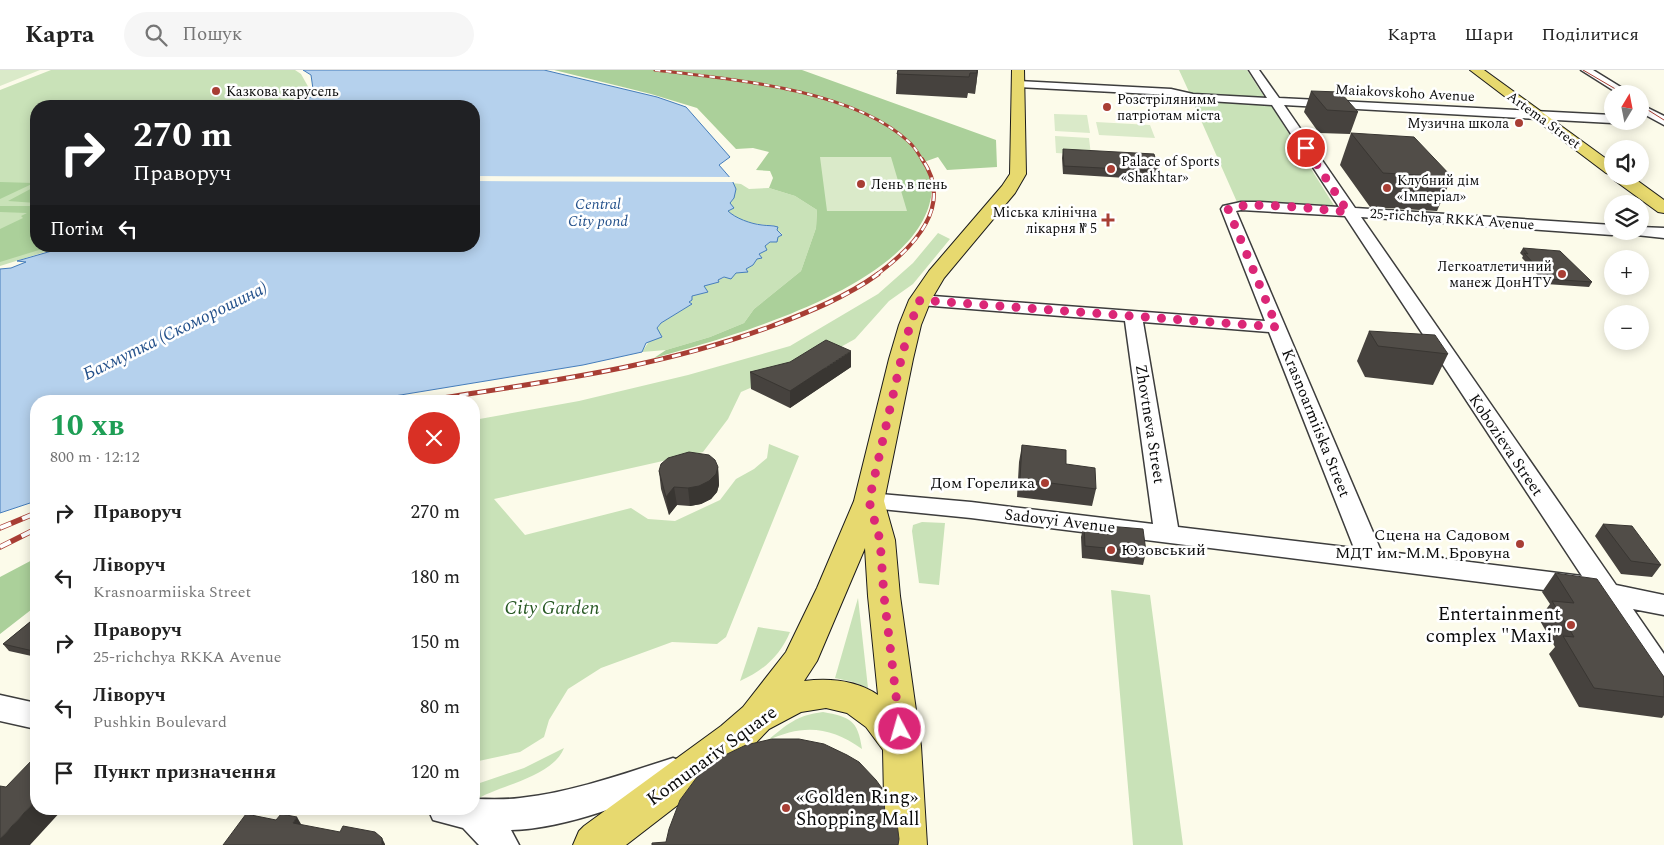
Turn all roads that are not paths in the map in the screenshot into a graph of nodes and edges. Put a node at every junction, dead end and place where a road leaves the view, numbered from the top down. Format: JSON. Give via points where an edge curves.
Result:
{"nodes":[{"id":1,"x":1254,"y":70,"type":"edge"},
{"id":2,"x":1476,"y":70,"type":"edge"},
{"id":3,"x":1577,"y":70,"type":"edge"},
{"id":4,"x":1586,"y":70,"type":"edge"},
{"id":5,"x":1018,"y":77,"type":"edge"},
{"id":6,"x":1612,"y":85,"type":"edge"},
{"id":7,"x":1604,"y":86,"type":"edge"},
{"id":8,"x":1275,"y":101,"type":"junction"},
{"id":9,"x":1649,"y":109,"type":"edge"},
{"id":10,"x":1649,"y":112,"type":"edge"},
{"id":11,"x":1538,"y":115,"type":"junction"},
{"id":12,"x":1604,"y":118,"type":"edge"},
{"id":13,"x":1649,"y":120,"type":"edge"},
{"id":14,"x":1664,"y":120,"type":"edge"},
{"id":15,"x":1604,"y":164,"type":"edge"},
{"id":16,"x":1632,"y":185,"type":"edge"},
{"id":17,"x":1232,"y":207,"type":"joint"},
{"id":18,"x":1664,"y":208,"type":"edge"},
{"id":19,"x":1348,"y":212,"type":"junction"},
{"id":20,"x":1604,"y":229,"type":"edge"},
{"id":21,"x":1649,"y":232,"type":"edge"},
{"id":22,"x":1664,"y":233,"type":"edge"},
{"id":23,"x":920,"y":300,"type":"junction"},
{"id":24,"x":1133,"y":315,"type":"junction"},
{"id":25,"x":1277,"y":327,"type":"junction"},
{"id":26,"x":869,"y":501,"type":"junction"},
{"id":27,"x":1167,"y":533,"type":"junction"},
{"id":28,"x":1371,"y":558,"type":"junction"},
{"id":29,"x":1606,"y":591,"type":"junction"},
{"id":30,"x":1664,"y":605,"type":"edge"},
{"id":31,"x":1664,"y":677,"type":"edge"},
{"id":32,"x":720,"y":744,"type":"junction"},
{"id":33,"x":902,"y":746,"type":"junction"},
{"id":34,"x":466,"y":823,"type":"edge"},
{"id":35,"x":595,"y":843,"type":"edge"},
{"id":36,"x":502,"y":845,"type":"edge"},
{"id":37,"x":906,"y":845,"type":"edge"}],
"edges":[{"from":1,"to":8,"type":"street","name":"Kobozieva Street"},
{"from":2,"to":11,"type":"main road","name":"Artema Street"},
{"from":3,"to":7,"type":"street"},
{"from":4,"to":6,"type":"street"},
{"from":5,"to":8,"type":"street","name":"Maiakovskoho Avenue","via":[[1193,97]]},
{"from":5,"to":23,"type":"main road","via":[[1018,174],[936,275]]},
{"from":8,"to":11,"type":"street","name":"Maiakovskoho Avenue"},
{"from":8,"to":19,"type":"street","name":"Kobozieva Street"},
{"from":9,"to":14,"type":"street"},
{"from":10,"to":14,"type":"street"},
{"from":11,"to":12,"type":"street","name":"Maiakovskoho Avenue"},
{"from":11,"to":15,"type":"main road","name":"Artema Street"},
{"from":13,"to":14,"type":"street"},
{"from":16,"to":18,"type":"main road"},
{"from":17,"to":19,"type":"street","name":"25-richchya RKKA Avenue"},
{"from":17,"to":25,"type":"street","name":"Krasnoarmiiska Street","via":[[1228,209],[1229,214]]},
{"from":19,"to":20,"type":"street","name":"25-richchya RKKA Avenue"},
{"from":19,"to":29,"type":"street","name":"Kobozieva Street"},
{"from":21,"to":22,"type":"street"},
{"from":23,"to":24,"type":"street"},
{"from":23,"to":26,"type":"main road","via":[[901,360]]},
{"from":24,"to":25,"type":"street"},
{"from":24,"to":27,"type":"street","name":"Zhovtneva Street"},
{"from":25,"to":28,"type":"street","name":"Krasnoarmiiska Street"},
{"from":26,"to":27,"type":"street","name":"Sadovyi Avenue","via":[[967,509]]},
{"from":26,"to":32,"type":"main road","via":[[799,661]]},
{"from":26,"to":33,"type":"main road","via":[[880,540]]},
{"from":27,"to":28,"type":"street","name":"Sadovyi Avenue"},
{"from":28,"to":29,"type":"street","name":"Sadovyi Avenue","via":[[1564,582]]},
{"from":29,"to":30,"type":"street","name":"Sadovyi Avenue"},
{"from":29,"to":31,"type":"street","name":"Kobozieva Street"},
{"from":32,"to":33,"type":"main road","name":"Komunariv Square","via":[[794,698],[826,693],[857,700],[878,716]]},
{"from":32,"to":34,"type":"street","via":[[670,774],[648,781],[559,807]]},
{"from":32,"to":35,"type":"main road","name":"Komunariv Square"},
{"from":33,"to":37,"type":"main road"},
{"from":34,"to":36,"type":"street"}]}
